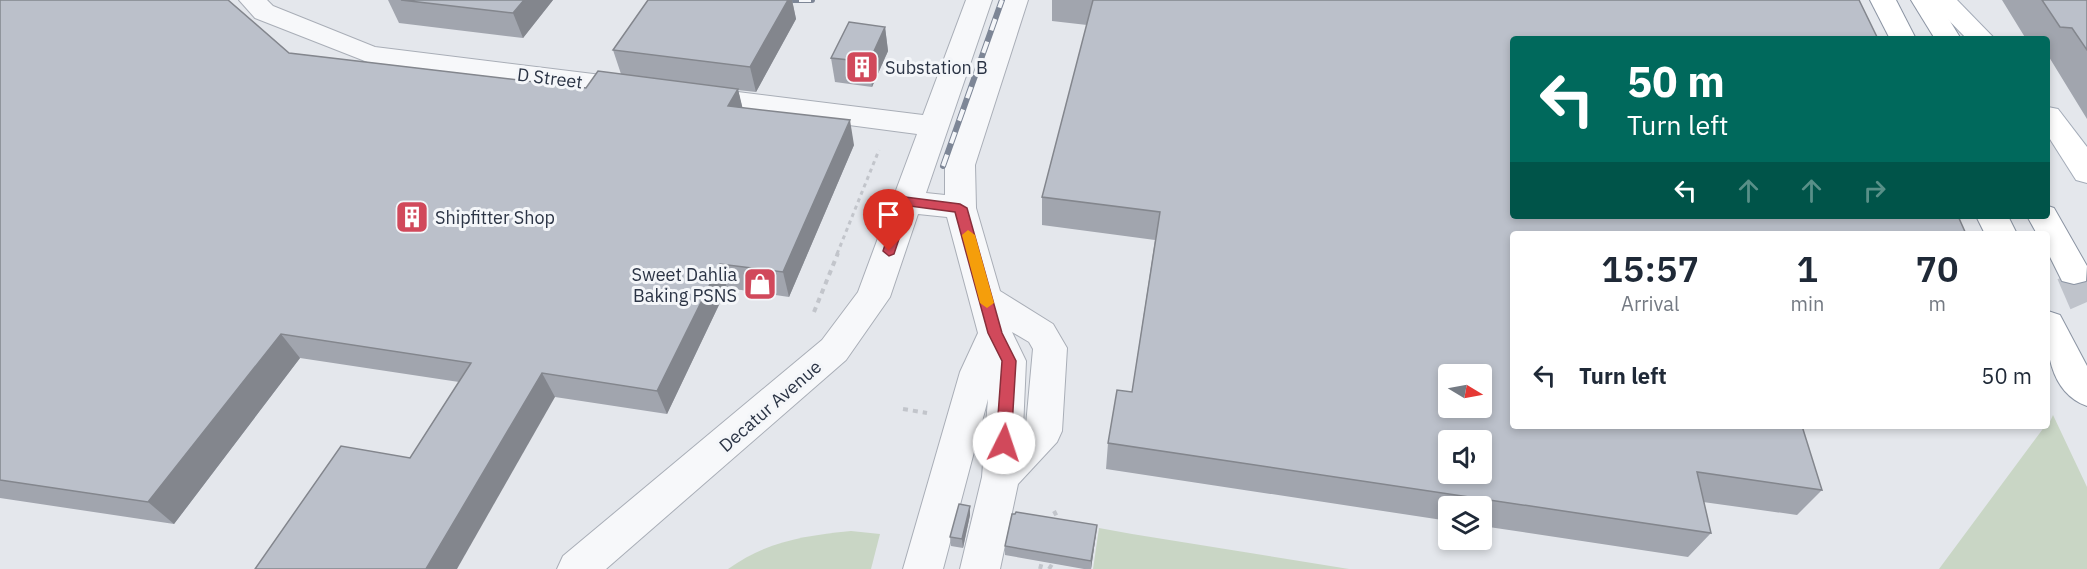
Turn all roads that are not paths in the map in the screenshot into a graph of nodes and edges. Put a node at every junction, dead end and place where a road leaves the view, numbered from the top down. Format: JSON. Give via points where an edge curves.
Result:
{"nodes":[{"id":1,"x":252,"y":0,"type":"edge"},
{"id":2,"x":979,"y":0,"type":"edge"},
{"id":3,"x":1015,"y":0,"type":"edge"},
{"id":4,"x":1883,"y":0,"type":"edge"},
{"id":5,"x":1924,"y":0,"type":"edge"},
{"id":6,"x":1942,"y":0,"type":"edge"},
{"id":7,"x":1901,"y":36,"type":"edge"},
{"id":8,"x":1946,"y":36,"type":"edge"},
{"id":9,"x":1979,"y":36,"type":"edge"},
{"id":10,"x":2050,"y":119,"type":"edge"},
{"id":11,"x":920,"y":124,"type":"junction"},
{"id":12,"x":2087,"y":172,"type":"edge"},
{"id":13,"x":905,"y":201,"type":"junction"},
{"id":14,"x":960,"y":208,"type":"junction"},
{"id":15,"x":2045,"y":219,"type":"edge"},
{"id":16,"x":2074,"y":272,"type":"tunnel mouth"},
{"id":17,"x":991,"y":316,"type":"junction"},
{"id":18,"x":2050,"y":328,"type":"edge"},
{"id":19,"x":2087,"y":392,"type":"edge"},
{"id":20,"x":577,"y":569,"type":"edge"},
{"id":21,"x":923,"y":569,"type":"edge"},
{"id":22,"x":980,"y":569,"type":"edge"}],
"edges":[{"from":1,"to":11,"type":"street","name":"D Street","via":[[264,12],[370,55]]},
{"from":2,"to":11,"type":"street","name":"Decatur Avenue"},
{"from":3,"to":14,"type":"street","via":[[960,165]]},
{"from":4,"to":7,"type":"main road"},
{"from":5,"to":8,"type":"main road"},
{"from":6,"to":9,"type":"main road"},
{"from":10,"to":12,"type":"main road"},
{"from":11,"to":13,"type":"street","name":"Decatur Avenue"},
{"from":13,"to":14,"type":"street"},
{"from":13,"to":20,"type":"street","name":"Decatur Avenue","via":[[873,297],[834,350]]},
{"from":14,"to":17,"type":"street"},
{"from":15,"to":16,"type":"main road"},
{"from":17,"to":21,"type":"street"},
{"from":17,"to":22,"type":"street","via":[[1009,361],[1001,477]]},
{"from":18,"to":19,"type":"main road","via":[[2077,381]]}]}
